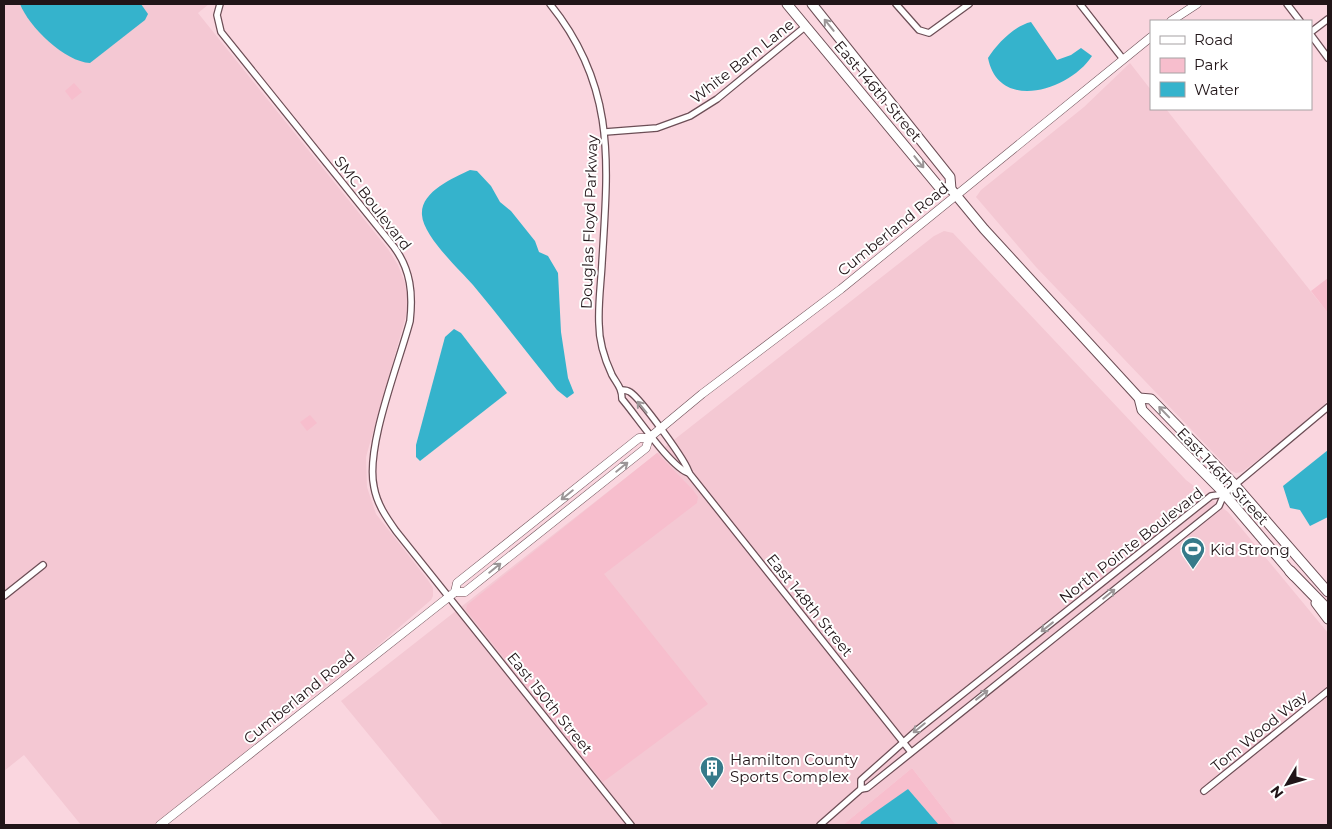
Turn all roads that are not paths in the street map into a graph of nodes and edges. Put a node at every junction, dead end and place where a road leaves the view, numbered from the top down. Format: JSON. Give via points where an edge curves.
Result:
{"nodes":[{"id":1,"x":550,"y":4,"type":"edge"},
{"id":2,"x":787,"y":4,"type":"edge"},
{"id":3,"x":812,"y":4,"type":"edge"},
{"id":4,"x":896,"y":4,"type":"edge"},
{"id":5,"x":969,"y":4,"type":"edge"},
{"id":6,"x":1080,"y":4,"type":"edge"},
{"id":7,"x":1196,"y":4,"type":"edge"},
{"id":8,"x":1287,"y":4,"type":"edge"},
{"id":9,"x":219,"y":7,"type":"edge"},
{"id":10,"x":1328,"y":19,"type":"edge"},
{"id":11,"x":1172,"y":20,"type":"edge"},
{"id":12,"x":1299,"y":20,"type":"edge"},
{"id":13,"x":806,"y":26,"type":"junction"},
{"id":14,"x":1312,"y":32,"type":"edge"},
{"id":15,"x":1312,"y":34,"type":"edge"},
{"id":16,"x":1150,"y":38,"type":"edge"},
{"id":17,"x":1328,"y":58,"type":"edge"},
{"id":18,"x":1123,"y":59,"type":"junction"},
{"id":19,"x":605,"y":132,"type":"junction"},
{"id":20,"x":954,"y":192,"type":"junction"},
{"id":21,"x":622,"y":390,"type":"junction"},
{"id":22,"x":1139,"y":398,"type":"junction"},
{"id":23,"x":1328,"y":407,"type":"edge"},
{"id":24,"x":660,"y":429,"type":"junction"},
{"id":25,"x":650,"y":437,"type":"junction"},
{"id":26,"x":689,"y":473,"type":"junction"},
{"id":27,"x":1235,"y":485,"type":"junction"},
{"id":28,"x":1224,"y":494,"type":"junction"},
{"id":29,"x":43,"y":565,"type":"dead end"},
{"id":30,"x":1290,"y":571,"type":"junction"},
{"id":31,"x":1328,"y":592,"type":"edge"},
{"id":32,"x":452,"y":594,"type":"junction"},
{"id":33,"x":4,"y":596,"type":"edge"},
{"id":34,"x":1328,"y":610,"type":"edge"},
{"id":35,"x":1328,"y":618,"type":"edge"},
{"id":36,"x":1328,"y":691,"type":"edge"},
{"id":37,"x":903,"y":742,"type":"junction"},
{"id":38,"x":911,"y":752,"type":"junction"},
{"id":39,"x":861,"y":789,"type":"junction"},
{"id":40,"x":1204,"y":791,"type":"dead end"},
{"id":41,"x":160,"y":825,"type":"edge"},
{"id":42,"x":631,"y":825,"type":"edge"},
{"id":43,"x":820,"y":825,"type":"edge"}],
"edges":[{"from":1,"to":19,"type":"street","name":"Douglas Floyd Parkway","via":[[588,64],[600,100]]},
{"from":2,"to":13,"type":"main road","name":"East 146th Street"},
{"from":20,"to":3,"type":"main road","name":"East 146th Street","one_way":true,"via":[[950,178]]},
{"from":4,"to":5,"type":"street","via":[[919,30],[929,33]]},
{"from":6,"to":18,"type":"street"},
{"from":7,"to":11,"type":"street"},
{"from":8,"to":12,"type":"street"},
{"from":9,"to":32,"type":"street","name":"SMC Boulevard","via":[[217,20],[221,32],[394,247],[404,265],[411,288],[410,321],[374,446],[372,480],[376,498],[388,520]]},
{"from":10,"to":14,"type":"street"},
{"from":13,"to":19,"type":"street","name":"White Barn Lane","via":[[717,99],[690,116],[657,128]]},
{"from":13,"to":20,"type":"main road","name":"East 146th Street","one_way":true,"via":[[939,187]]},
{"from":15,"to":17,"type":"street"},
{"from":16,"to":18,"type":"street","name":"Cumberland Road"},
{"from":18,"to":20,"type":"street","name":"Cumberland Road"},
{"from":19,"to":21,"type":"street","name":"Douglas Floyd Parkway","via":[[599,325],[607,362]]},
{"from":20,"to":22,"type":"main road","name":"East 146th Street"},
{"from":20,"to":24,"type":"street","name":"Cumberland Road"},
{"from":24,"to":21,"type":"street","name":"Douglas Floyd Parkway","one_way":true,"via":[[630,392]]},
{"from":21,"to":25,"type":"street","name":"Douglas Floyd Parkway","via":[[622,399]]},
{"from":27,"to":22,"type":"main road","name":"East 146th Street","one_way":true,"via":[[1151,399]]},
{"from":22,"to":28,"type":"main road","name":"East 146th Street","via":[[1142,410]]},
{"from":23,"to":27,"type":"street","via":[[1295,438]]},
{"from":24,"to":25,"type":"street","name":"Cumberland Road"},
{"from":24,"to":26,"type":"street","name":"East 148th Street","via":[[686,462]]},
{"from":25,"to":26,"type":"street","name":"East 148th Street"},
{"from":25,"to":32,"type":"street","name":"Cumberland Road","one_way":true,"via":[[639,438],[457,583]]},
{"from":32,"to":25,"type":"street","name":"Cumberland Road","one_way":true,"via":[[465,592],[646,448]]},
{"from":26,"to":37,"type":"street","name":"East 148th Street"},
{"from":27,"to":28,"type":"street"},
{"from":27,"to":31,"type":"main road","name":"East 146th Street"},
{"from":28,"to":30,"type":"main road","name":"East 146th Street"},
{"from":28,"to":37,"type":"street","name":"North Pointe Boulevard","one_way":true,"via":[[1211,496]]},
{"from":38,"to":28,"type":"street","name":"North Pointe Boulevard","one_way":true,"via":[[1219,506]]},
{"from":29,"to":33,"type":"street"},
{"from":30,"to":34,"type":"highway"},
{"from":30,"to":35,"type":"main road","name":"East 146th Street"},
{"from":32,"to":41,"type":"street","name":"Cumberland Road"},
{"from":32,"to":42,"type":"street","name":"East 150th Street"},
{"from":36,"to":40,"type":"street","name":"Tom Wood Way"},
{"from":37,"to":38,"type":"street","name":"East 148th Street"},
{"from":37,"to":39,"type":"street","name":"North Pointe Boulevard","via":[[861,780]]},
{"from":38,"to":39,"type":"street","name":"North Pointe Boulevard","via":[[868,788]]},
{"from":39,"to":43,"type":"street","name":"North Pointe Boulevard"}]}
